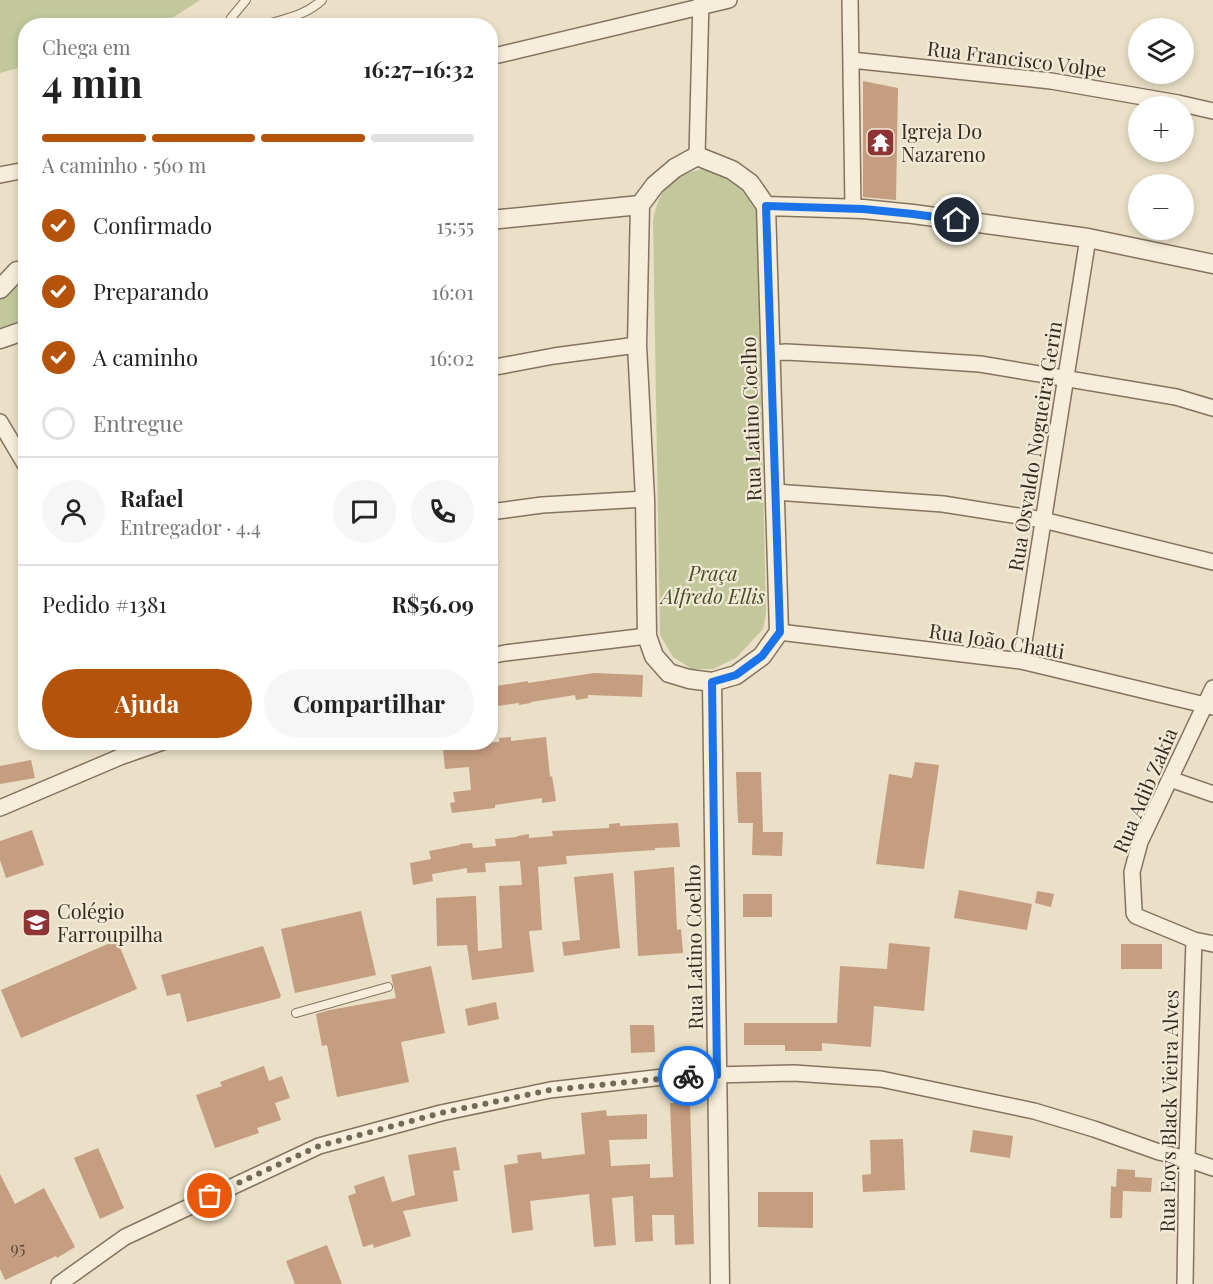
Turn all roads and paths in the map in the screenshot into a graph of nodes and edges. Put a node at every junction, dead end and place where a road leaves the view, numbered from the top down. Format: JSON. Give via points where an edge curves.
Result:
{"nodes":[{"id":1,"x":246,"y":0,"type":"edge"},
{"id":2,"x":322,"y":0,"type":"edge"},
{"id":3,"x":729,"y":0,"type":"edge"},
{"id":4,"x":850,"y":0,"type":"edge"},
{"id":5,"x":701,"y":3,"type":"edge"},
{"id":6,"x":231,"y":18,"type":"edge"},
{"id":7,"x":289,"y":18,"type":"edge"},
{"id":8,"x":498,"y":55,"type":"edge"},
{"id":9,"x":851,"y":60,"type":"junction"},
{"id":10,"x":1213,"y":111,"type":"edge"},
{"id":11,"x":697,"y":156,"type":"junction"},
{"id":12,"x":18,"y":172,"type":"edge"},
{"id":13,"x":0,"y":176,"type":"edge"},
{"id":14,"x":640,"y":205,"type":"junction"},
{"id":15,"x":766,"y":206,"type":"junction"},
{"id":16,"x":853,"y":209,"type":"junction"},
{"id":17,"x":498,"y":219,"type":"edge"},
{"id":18,"x":1088,"y":238,"type":"junction"},
{"id":19,"x":1213,"y":264,"type":"edge"},
{"id":20,"x":18,"y":273,"type":"edge"},
{"id":21,"x":0,"y":289,"type":"edge"},
{"id":22,"x":18,"y":333,"type":"edge"},
{"id":23,"x":0,"y":339,"type":"edge"},
{"id":24,"x":638,"y":345,"type":"junction"},
{"id":25,"x":771,"y":353,"type":"junction"},
{"id":26,"x":498,"y":366,"type":"edge"},
{"id":27,"x":1065,"y":378,"type":"junction"},
{"id":28,"x":1213,"y":408,"type":"edge"},
{"id":29,"x":0,"y":422,"type":"edge"},
{"id":30,"x":18,"y":452,"type":"edge"},
{"id":31,"x":775,"y":492,"type":"junction"},
{"id":32,"x":645,"y":499,"type":"junction"},
{"id":33,"x":498,"y":511,"type":"edge"},
{"id":34,"x":1043,"y":520,"type":"junction"},
{"id":35,"x":1213,"y":562,"type":"edge"},
{"id":36,"x":780,"y":632,"type":"junction"},
{"id":37,"x":647,"y":636,"type":"junction"},
{"id":38,"x":498,"y":655,"type":"edge"},
{"id":39,"x":1021,"y":661,"type":"junction"},
{"id":40,"x":712,"y":682,"type":"junction"},
{"id":41,"x":1213,"y":688,"type":"edge"},
{"id":42,"x":1209,"y":706,"type":"edge"},
{"id":43,"x":119,"y":750,"type":"edge"},
{"id":44,"x":1170,"y":779,"type":"junction"},
{"id":45,"x":1213,"y":794,"type":"edge"},
{"id":46,"x":0,"y":808,"type":"edge"},
{"id":47,"x":1194,"y":940,"type":"junction"},
{"id":48,"x":1213,"y":944,"type":"edge"},
{"id":49,"x":388,"y":987,"type":"dead end"},
{"id":50,"x":296,"y":1013,"type":"dead end"},
{"id":51,"x":717,"y":1075,"type":"junction"},
{"id":52,"x":1187,"y":1159,"type":"junction"},
{"id":53,"x":1213,"y":1168,"type":"edge"},
{"id":54,"x":59,"y":1284,"type":"edge"},
{"id":55,"x":720,"y":1284,"type":"edge"},
{"id":56,"x":1185,"y":1284,"type":"edge"}],
"edges":[{"from":1,"to":6,"type":"lane"},
{"from":2,"to":7,"type":"lane","via":[[314,8]]},
{"from":3,"to":5,"type":"street"},
{"from":4,"to":9,"type":"street"},
{"from":5,"to":8,"type":"street"},
{"from":5,"to":11,"type":"street"},
{"from":9,"to":10,"type":"street","name":"Rua Francisco Volpe","via":[[1051,81]]},
{"from":9,"to":16,"type":"street"},
{"from":11,"to":14,"type":"street","via":[[655,185]]},
{"from":11,"to":15,"type":"street","via":[[732,170],[750,183]]},
{"from":12,"to":13,"type":"street"},
{"from":14,"to":17,"type":"street"},
{"from":14,"to":24,"type":"street"},
{"from":15,"to":16,"type":"street"},
{"from":15,"to":25,"type":"street","name":"Rua Latino Coelho"},
{"from":16,"to":18,"type":"street"},
{"from":18,"to":19,"type":"street"},
{"from":18,"to":27,"type":"street","name":"Rua Osvaldo Nogueira Gerin"},
{"from":20,"to":21,"type":"street"},
{"from":22,"to":23,"type":"street"},
{"from":24,"to":26,"type":"street"},
{"from":24,"to":32,"type":"street"},
{"from":25,"to":27,"type":"street","via":[[980,364]]},
{"from":25,"to":31,"type":"street","name":"Rua Latino Coelho"},
{"from":27,"to":28,"type":"street","via":[[1176,397]]},
{"from":27,"to":34,"type":"street","name":"Rua Osvaldo Nogueira Gerin"},
{"from":29,"to":30,"type":"street"},
{"from":31,"to":34,"type":"street","via":[[943,504]]},
{"from":31,"to":36,"type":"street","name":"Rua Latino Coelho"},
{"from":32,"to":33,"type":"street","via":[[542,504]]},
{"from":32,"to":37,"type":"street"},
{"from":34,"to":35,"type":"street"},
{"from":34,"to":39,"type":"street","name":"Rua Osvaldo Nogueira Gerin"},
{"from":36,"to":39,"type":"street","name":"Rua João Chatti"},
{"from":36,"to":40,"type":"street","via":[[762,656],[736,675]]},
{"from":37,"to":38,"type":"street"},
{"from":37,"to":40,"type":"street","via":[[654,656],[669,673]]},
{"from":39,"to":42,"type":"street","name":"Rua João Chatti"},
{"from":40,"to":51,"type":"street","name":"Rua Latino Coelho"},
{"from":41,"to":42,"type":"street","name":"Rua Adib Zakia"},
{"from":42,"to":44,"type":"street","name":"Rua Adib Zakia"},
{"from":43,"to":46,"type":"street"},
{"from":44,"to":45,"type":"street"},
{"from":44,"to":47,"type":"street","name":"Rua Adib Zakia","via":[[1140,842],[1132,872],[1134,914]]},
{"from":47,"to":48,"type":"street"},
{"from":47,"to":52,"type":"street","name":"Rua Eoys Black Vieira Alves"},
{"from":49,"to":50,"type":"lane"},
{"from":51,"to":52,"type":"street","via":[[794,1073],[881,1079],[1034,1111]]},
{"from":51,"to":54,"type":"street","via":[[672,1076],[550,1090],[432,1115],[319,1146],[125,1237]]},
{"from":51,"to":55,"type":"street","name":"Rua Latino Coelho"},
{"from":52,"to":53,"type":"street"},
{"from":52,"to":56,"type":"street","name":"Rua Eoys Black Vieira Alves"}]}
